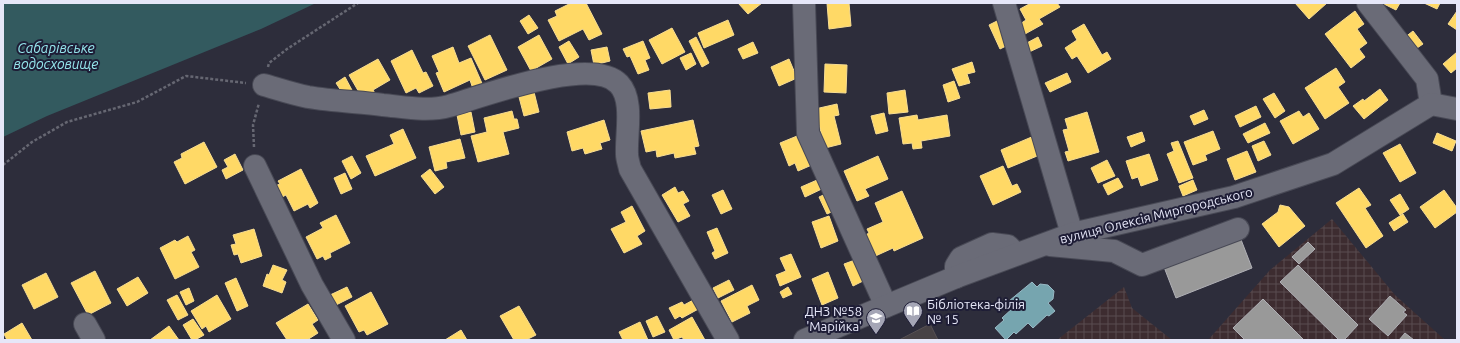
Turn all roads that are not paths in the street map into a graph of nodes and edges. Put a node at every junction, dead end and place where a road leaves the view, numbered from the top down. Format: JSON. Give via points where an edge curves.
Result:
{"nodes":[{"id":1,"x":804,"y":3,"type":"edge"},
{"id":2,"x":1004,"y":3,"type":"edge"},
{"id":3,"x":1368,"y":3,"type":"edge"},
{"id":4,"x":264,"y":85,"type":"road end"},
{"id":5,"x":1431,"y":104,"type":"junction"},
{"id":6,"x":1457,"y":109,"type":"edge"},
{"id":7,"x":255,"y":166,"type":"dead end"},
{"id":8,"x":1238,"y":230,"type":"dead end"},
{"id":9,"x":1072,"y":234,"type":"junction"},
{"id":10,"x":1043,"y":244,"type":"junction"},
{"id":11,"x":886,"y":306,"type":"junction"},
{"id":12,"x":344,"y":340,"type":"edge"},
{"id":13,"x":728,"y":340,"type":"edge"},
{"id":14,"x":806,"y":340,"type":"edge"}],
"edges":[{"from":1,"to":11,"type":"street","via":[[808,133]]},
{"from":2,"to":9,"type":"street"},
{"from":3,"to":5,"type":"street","via":[[1427,79]]},
{"from":4,"to":13,"type":"street","via":[[308,97],[420,109],[447,106],[530,81],[568,74],[588,73],[605,76],[618,82],[625,92],[628,104],[627,155],[630,169]]},
{"from":5,"to":6,"type":"street"},
{"from":5,"to":9,"type":"street","name":"вулиця Олексія Миргородського","via":[[1333,164],[1234,197]]},
{"from":7,"to":12,"type":"street","via":[[312,285]]},
{"from":8,"to":10,"type":"street","via":[[1142,265],[1114,251]]},
{"from":9,"to":10,"type":"street","name":"вулиця Олексія Миргородського"},
{"from":10,"to":11,"type":"street","name":"вулиця Олексія Миргородського"},
{"from":11,"to":14,"type":"street","name":"вулиця Олексія Миргородського"}]}
